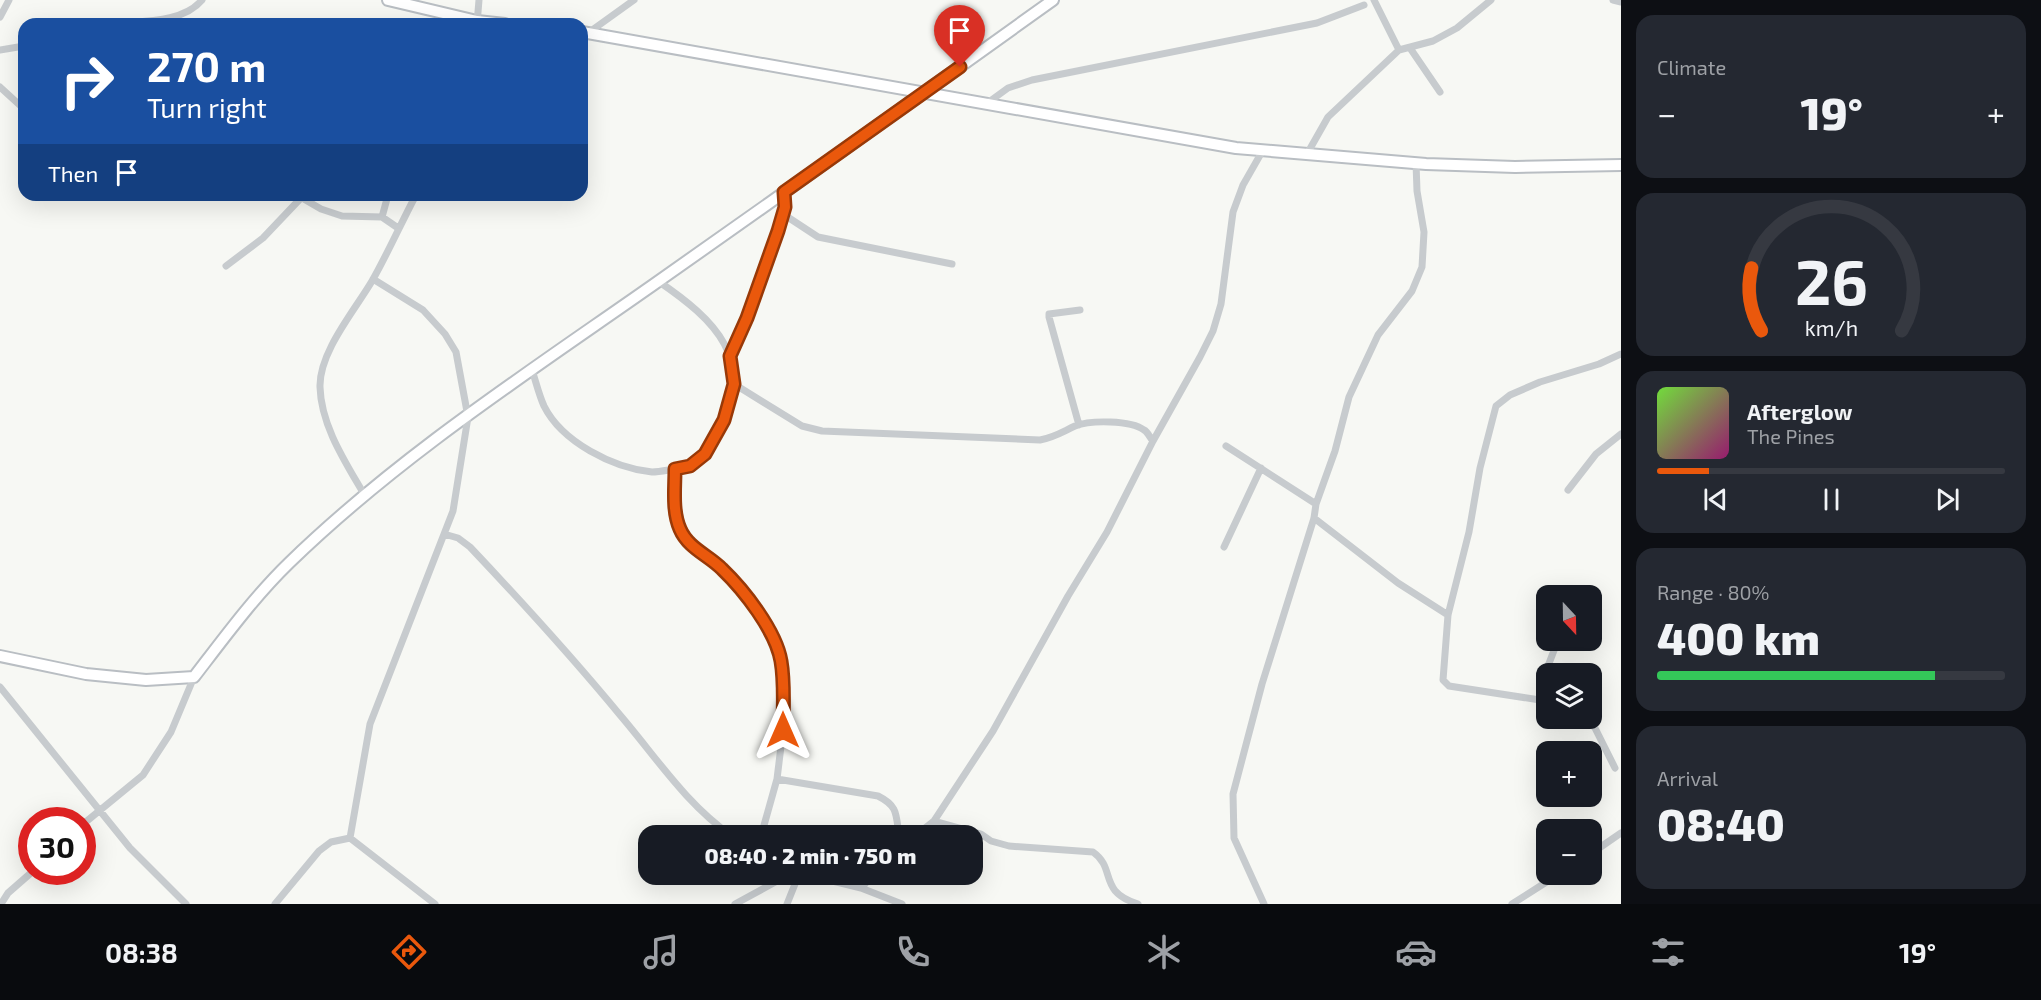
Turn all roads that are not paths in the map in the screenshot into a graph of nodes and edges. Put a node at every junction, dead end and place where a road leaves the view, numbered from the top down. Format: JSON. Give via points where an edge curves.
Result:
{"nodes":[{"id":1,"x":9,"y":0,"type":"edge"},
{"id":2,"x":202,"y":0,"type":"edge"},
{"id":3,"x":388,"y":0,"type":"edge"},
{"id":4,"x":479,"y":0,"type":"edge"},
{"id":5,"x":634,"y":0,"type":"edge"},
{"id":6,"x":1053,"y":0,"type":"edge"},
{"id":7,"x":1373,"y":0,"type":"edge"},
{"id":8,"x":1491,"y":0,"type":"edge"},
{"id":9,"x":1613,"y":0,"type":"edge"},
{"id":10,"x":1621,"y":2,"type":"edge"},
{"id":11,"x":1362,"y":3,"type":"edge"},
{"id":12,"x":0,"y":17,"type":"edge"},
{"id":13,"x":153,"y":18,"type":"edge"},
{"id":14,"x":461,"y":18,"type":"edge"},
{"id":15,"x":477,"y":18,"type":"edge"},
{"id":16,"x":588,"y":31,"type":"edge"},
{"id":17,"x":588,"y":34,"type":"edge"},
{"id":18,"x":18,"y":47,"type":"edge"},
{"id":19,"x":1410,"y":48,"type":"junction"},
{"id":20,"x":0,"y":50,"type":"edge"},
{"id":21,"x":1399,"y":50,"type":"junction"},
{"id":22,"x":0,"y":87,"type":"edge"},
{"id":23,"x":1440,"y":92,"type":"dead end"},
{"id":24,"x":923,"y":94,"type":"junction"},
{"id":25,"x":18,"y":104,"type":"edge"},
{"id":26,"x":986,"y":105,"type":"junction"},
{"id":27,"x":1263,"y":150,"type":"junction"},
{"id":28,"x":1307,"y":154,"type":"junction"},
{"id":29,"x":1416,"y":163,"type":"junction"},
{"id":30,"x":1621,"y":165,"type":"edge"},
{"id":31,"x":784,"y":192,"type":"junction"},
{"id":32,"x":295,"y":201,"type":"edge"},
{"id":33,"x":308,"y":201,"type":"edge"},
{"id":34,"x":386,"y":201,"type":"edge"},
{"id":35,"x":413,"y":201,"type":"edge"},
{"id":36,"x":783,"y":214,"type":"junction"},
{"id":37,"x":382,"y":216,"type":"junction"},
{"id":38,"x":399,"y":228,"type":"junction"},
{"id":39,"x":952,"y":264,"type":"dead end"},
{"id":40,"x":226,"y":266,"type":"dead end"},
{"id":41,"x":373,"y":279,"type":"junction"},
{"id":42,"x":658,"y":281,"type":"junction"},
{"id":43,"x":1080,"y":310,"type":"dead end"},
{"id":44,"x":1621,"y":354,"type":"edge"},
{"id":45,"x":730,"y":356,"type":"junction"},
{"id":46,"x":532,"y":370,"type":"junction"},
{"id":47,"x":734,"y":384,"type":"junction"},
{"id":48,"x":468,"y":417,"type":"junction"},
{"id":49,"x":1079,"y":425,"type":"junction"},
{"id":50,"x":1621,"y":434,"type":"edge"},
{"id":51,"x":1153,"y":441,"type":"junction"},
{"id":52,"x":1226,"y":446,"type":"dead end"},
{"id":53,"x":1261,"y":468,"type":"junction"},
{"id":54,"x":675,"y":469,"type":"junction"},
{"id":55,"x":1568,"y":490,"type":"dead end"},
{"id":56,"x":364,"y":496,"type":"junction"},
{"id":57,"x":1316,"y":504,"type":"junction"},
{"id":58,"x":1314,"y":518,"type":"junction"},
{"id":59,"x":444,"y":534,"type":"junction"},
{"id":60,"x":1224,"y":548,"type":"dead end"},
{"id":61,"x":1448,"y":615,"type":"junction"},
{"id":62,"x":0,"y":656,"type":"edge"},
{"id":63,"x":194,"y":677,"type":"junction"},
{"id":64,"x":0,"y":687,"type":"edge"},
{"id":65,"x":1536,"y":701,"type":"edge"},
{"id":66,"x":1596,"y":729,"type":"edge"},
{"id":67,"x":1615,"y":768,"type":"dead end"},
{"id":68,"x":777,"y":779,"type":"junction"},
{"id":69,"x":99,"y":810,"type":"junction"},
{"id":70,"x":96,"y":813,"type":"edge"},
{"id":71,"x":934,"y":820,"type":"junction"},
{"id":72,"x":719,"y":825,"type":"edge"},
{"id":73,"x":764,"y":825,"type":"edge"},
{"id":74,"x":898,"y":825,"type":"edge"},
{"id":75,"x":928,"y":825,"type":"edge"},
{"id":76,"x":1621,"y":833,"type":"edge"},
{"id":77,"x":350,"y":838,"type":"junction"},
{"id":78,"x":1602,"y":846,"type":"edge"},
{"id":79,"x":18,"y":884,"type":"edge"},
{"id":80,"x":769,"y":885,"type":"edge"},
{"id":81,"x":794,"y":885,"type":"edge"},
{"id":82,"x":849,"y":885,"type":"edge"},
{"id":83,"x":864,"y":885,"type":"edge"},
{"id":84,"x":1542,"y":885,"type":"edge"},
{"id":85,"x":861,"y":888,"type":"junction"},
{"id":86,"x":1,"y":904,"type":"edge"},
{"id":87,"x":186,"y":904,"type":"edge"},
{"id":88,"x":275,"y":904,"type":"edge"},
{"id":89,"x":435,"y":904,"type":"edge"},
{"id":90,"x":735,"y":904,"type":"edge"},
{"id":91,"x":787,"y":904,"type":"edge"},
{"id":92,"x":902,"y":904,"type":"edge"},
{"id":93,"x":1138,"y":904,"type":"edge"},
{"id":94,"x":1264,"y":904,"type":"edge"},
{"id":95,"x":1512,"y":904,"type":"edge"}],
"edges":[{"from":1,"to":12,"type":"street"},
{"from":2,"to":13,"type":"street","via":[[185,13]]},
{"from":3,"to":14,"type":"street"},
{"from":4,"to":15,"type":"street"},
{"from":5,"to":16,"type":"street"},
{"from":6,"to":24,"type":"street"},
{"from":7,"to":11,"type":"street"},
{"from":7,"to":21,"type":"street"},
{"from":8,"to":19,"type":"street","via":[[1457,28]]},
{"from":9,"to":10,"type":"street"},
{"from":11,"to":26,"type":"street","via":[[1317,23],[1032,80],[1008,88]]},
{"from":17,"to":24,"type":"street"},
{"from":18,"to":20,"type":"street"},
{"from":19,"to":21,"type":"street"},
{"from":19,"to":23,"type":"street"},
{"from":21,"to":28,"type":"street","via":[[1328,117]]},
{"from":22,"to":25,"type":"street"},
{"from":24,"to":26,"type":"street"},
{"from":24,"to":31,"type":"street"},
{"from":26,"to":27,"type":"street"},
{"from":27,"to":28,"type":"street"},
{"from":27,"to":51,"type":"street","via":[[1233,212],[1221,304],[1213,331]]},
{"from":28,"to":29,"type":"street"},
{"from":29,"to":30,"type":"street","via":[[1515,167]]},
{"from":29,"to":57,"type":"street","via":[[1424,232],[1422,267],[1412,291],[1377,335],[1349,397]]},
{"from":31,"to":36,"type":"street"},
{"from":31,"to":42,"type":"street"},
{"from":32,"to":40,"type":"street","via":[[262,238]]},
{"from":33,"to":37,"type":"street","via":[[342,216]]},
{"from":34,"to":37,"type":"street"},
{"from":35,"to":38,"type":"street"},
{"from":36,"to":39,"type":"street","via":[[818,237]]},
{"from":36,"to":45,"type":"street"},
{"from":37,"to":38,"type":"street"},
{"from":38,"to":41,"type":"street"},
{"from":41,"to":48,"type":"street","via":[[423,310],[445,334],[456,351]]},
{"from":41,"to":56,"type":"street","via":[[333,344],[322,369],[320,387],[328,425]]},
{"from":42,"to":45,"type":"street","via":[[709,321]]},
{"from":42,"to":46,"type":"street"},
{"from":43,"to":49,"type":"street","via":[[1049,314]]},
{"from":44,"to":61,"type":"street","via":[[1520,391],[1496,406]]},
{"from":45,"to":47,"type":"street"},
{"from":46,"to":48,"type":"street"},
{"from":46,"to":54,"type":"street","via":[[544,406],[572,439],[599,456],[652,472]]},
{"from":47,"to":49,"type":"street","via":[[802,426],[822,432],[1040,440],[1057,437]]},
{"from":47,"to":54,"type":"street","via":[[724,420],[705,454],[690,466]]},
{"from":48,"to":56,"type":"street"},
{"from":48,"to":59,"type":"street","via":[[453,511]]},
{"from":49,"to":51,"type":"street","via":[[1119,422],[1144,430]]},
{"from":50,"to":55,"type":"street","via":[[1596,454]]},
{"from":51,"to":71,"type":"street","via":[[1031,666]]},
{"from":52,"to":53,"type":"street"},
{"from":53,"to":57,"type":"street"},
{"from":53,"to":60,"type":"street"},
{"from":54,"to":68,"type":"street","via":[[676,510],[687,542],[741,587],[780,658],[783,730]]},
{"from":56,"to":63,"type":"street","via":[[288,564]]},
{"from":57,"to":58,"type":"street"},
{"from":58,"to":61,"type":"street","via":[[1398,583]]},
{"from":58,"to":94,"type":"street","via":[[1262,684],[1233,794],[1234,838]]},
{"from":59,"to":72,"type":"street","via":[[471,547],[554,636],[670,777]]},
{"from":59,"to":77,"type":"street","via":[[370,724]]},
{"from":61,"to":65,"type":"street","via":[[1443,680],[1449,686]]},
{"from":62,"to":63,"type":"street","via":[[86,674],[146,680]]},
{"from":63,"to":69,"type":"street","via":[[171,732],[143,775]]},
{"from":64,"to":69,"type":"street"},
{"from":66,"to":67,"type":"street"},
{"from":68,"to":73,"type":"street"},
{"from":68,"to":74,"type":"street","via":[[878,796],[891,803]]},
{"from":69,"to":70,"type":"street"},
{"from":69,"to":87,"type":"street","via":[[130,848]]},
{"from":71,"to":75,"type":"street"},
{"from":71,"to":93,"type":"street","via":[[1009,846],[1093,852],[1100,857],[1113,890],[1121,898]]},
{"from":76,"to":78,"type":"street"},
{"from":77,"to":88,"type":"street","via":[[331,842],[319,851]]},
{"from":77,"to":89,"type":"street"},
{"from":79,"to":86,"type":"street"},
{"from":80,"to":90,"type":"street"},
{"from":81,"to":91,"type":"street"},
{"from":82,"to":85,"type":"street"},
{"from":83,"to":85,"type":"street"},
{"from":84,"to":95,"type":"street"},
{"from":85,"to":92,"type":"street"}]}
